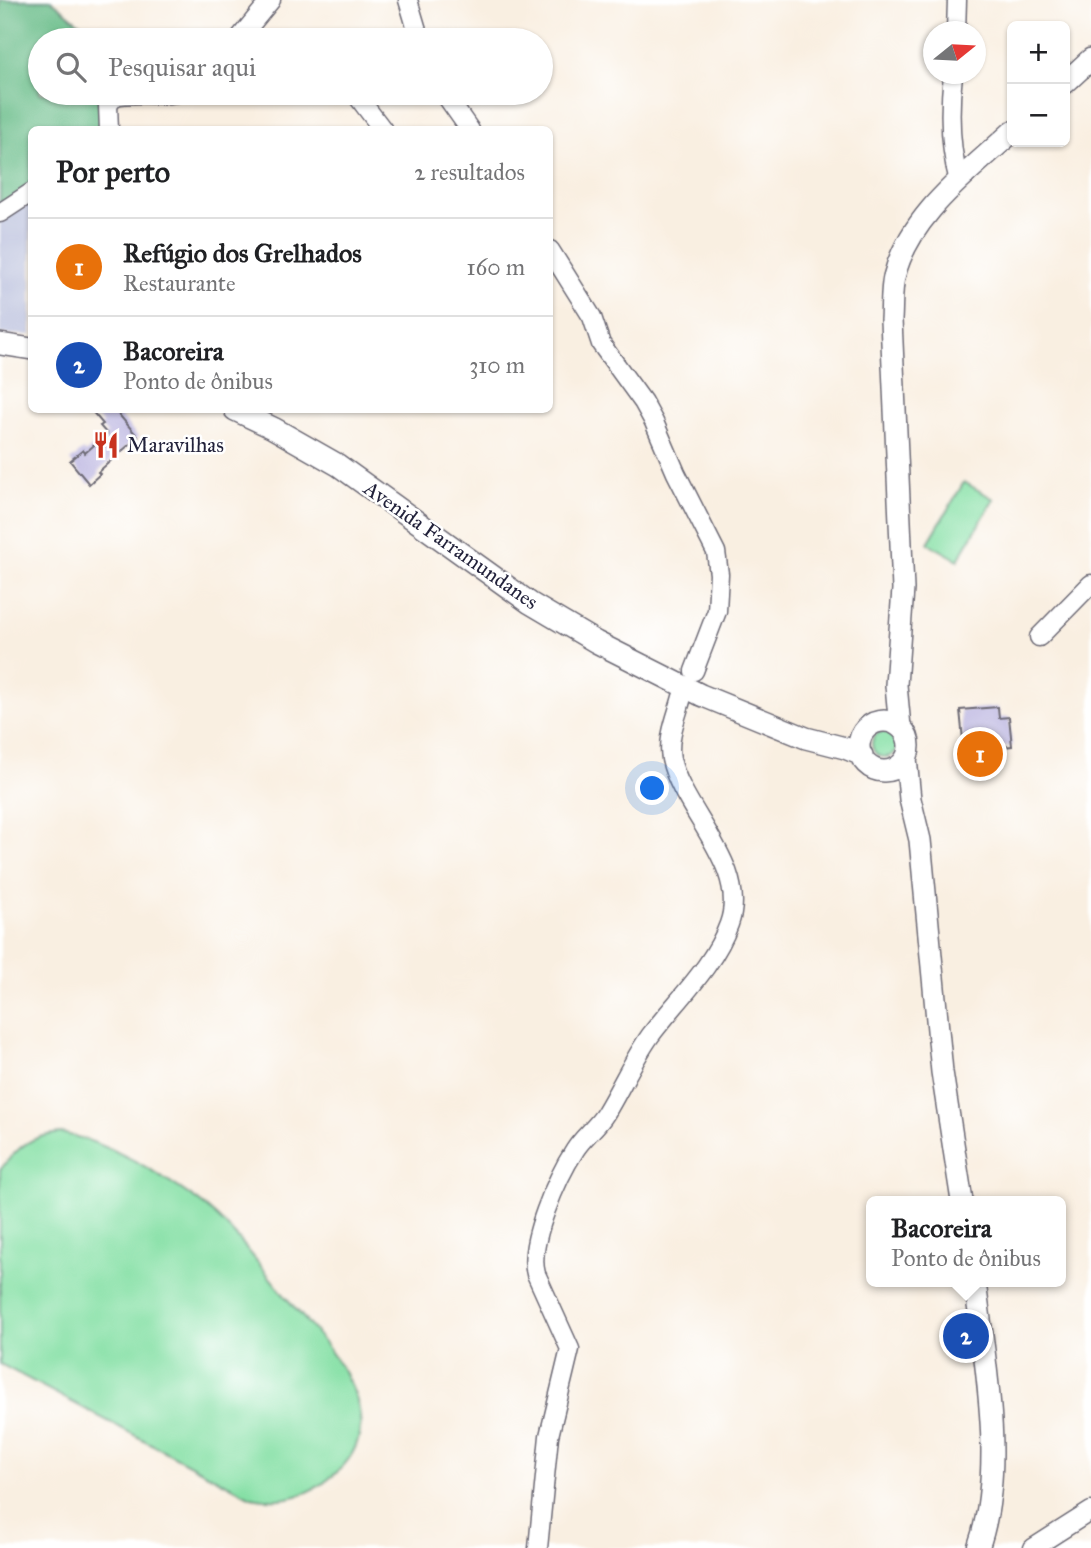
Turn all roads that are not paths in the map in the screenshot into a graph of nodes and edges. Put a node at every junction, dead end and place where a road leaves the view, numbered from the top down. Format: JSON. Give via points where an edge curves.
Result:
{"nodes":[{"id":1,"x":271,"y":0,"type":"edge"},
{"id":2,"x":408,"y":0,"type":"edge"},
{"id":3,"x":957,"y":0,"type":"edge"},
{"id":4,"x":956,"y":21,"type":"edge"},
{"id":5,"x":248,"y":28,"type":"edge"},
{"id":6,"x":416,"y":28,"type":"edge"},
{"id":7,"x":1091,"y":59,"type":"edge"},
{"id":8,"x":1070,"y":78,"type":"edge"},
{"id":9,"x":952,"y":84,"type":"edge"},
{"id":10,"x":108,"y":105,"type":"edge"},
{"id":11,"x":364,"y":105,"type":"edge"},
{"id":12,"x":451,"y":105,"type":"edge"},
{"id":13,"x":109,"y":126,"type":"edge"},
{"id":14,"x":380,"y":126,"type":"edge"},
{"id":15,"x":464,"y":126,"type":"edge"},
{"id":16,"x":1007,"y":137,"type":"edge"},
{"id":17,"x":959,"y":181,"type":"junction"},
{"id":18,"x":28,"y":195,"type":"edge"},
{"id":19,"x":0,"y":213,"type":"edge"},
{"id":20,"x":553,"y":255,"type":"edge"},
{"id":21,"x":0,"y":344,"type":"edge"},
{"id":22,"x":28,"y":348,"type":"edge"},
{"id":23,"x":241,"y":413,"type":"edge"},
{"id":24,"x":1091,"y":584,"type":"edge"},
{"id":25,"x":1039,"y":636,"type":"dead end"},
{"id":26,"x":898,"y":661,"type":"junction"},
{"id":27,"x":694,"y":671,"type":"dead end"},
{"id":28,"x":682,"y":696,"type":"dead end"},
{"id":29,"x":901,"y":727,"type":"junction"},
{"id":30,"x":868,"y":728,"type":"junction"},
{"id":31,"x":821,"y":741,"type":"junction"},
{"id":32,"x":862,"y":755,"type":"junction"},
{"id":33,"x":906,"y":758,"type":"junction"},
{"id":34,"x":878,"y":770,"type":"junction"},
{"id":35,"x":913,"y":809,"type":"junction"},
{"id":36,"x":961,"y":1196,"type":"edge"},
{"id":37,"x":976,"y":1287,"type":"edge"},
{"id":38,"x":1091,"y":1511,"type":"edge"},
{"id":39,"x":981,"y":1547,"type":"edge"},
{"id":40,"x":538,"y":1548,"type":"edge"},
{"id":41,"x":1032,"y":1548,"type":"edge"}],
"edges":[{"from":1,"to":5,"type":"street"},
{"from":2,"to":6,"type":"street"},
{"from":3,"to":4,"type":"street"},
{"from":7,"to":8,"type":"main road"},
{"from":9,"to":17,"type":"street","via":[[951,155]]},
{"from":10,"to":13,"type":"street"},
{"from":11,"to":14,"type":"street"},
{"from":12,"to":15,"type":"street"},
{"from":16,"to":17,"type":"main road"},
{"from":17,"to":26,"type":"main road","via":[[908,239],[893,278],[891,333],[902,589]]},
{"from":18,"to":19,"type":"street"},
{"from":20,"to":27,"type":"street","via":[[592,317],[601,344],[654,422],[716,552],[717,611]]},
{"from":21,"to":22,"type":"main road"},
{"from":23,"to":31,"type":"main road","name":"Avenida Farramundanes","via":[[338,465],[530,603],[596,642],[701,695]]},
{"from":24,"to":25,"type":"street"},
{"from":26,"to":29,"type":"main road"},
{"from":26,"to":30,"type":"main road"},
{"from":28,"to":40,"type":"street","via":[[670,756],[677,778],[719,850],[733,895],[730,922],[715,953],[649,1038],[603,1116],[575,1150],[535,1242],[532,1262],[570,1349],[549,1436]]},
{"from":29,"to":30,"type":"main road","via":[[883,721]]},
{"from":29,"to":33,"type":"main road","via":[[908,741]]},
{"from":30,"to":31,"type":"main road"},
{"from":30,"to":32,"type":"main road","via":[[860,743]]},
{"from":31,"to":32,"type":"main road","name":"Avenida Farramundanes"},
{"from":32,"to":34,"type":"main road"},
{"from":33,"to":34,"type":"main road","via":[[893,769]]},
{"from":33,"to":35,"type":"main road"},
{"from":34,"to":35,"type":"main road","via":[[902,791]]},
{"from":35,"to":36,"type":"main road","via":[[920,839],[942,1072]]},
{"from":37,"to":39,"type":"main road","via":[[992,1477]]},
{"from":38,"to":41,"type":"street"}]}
